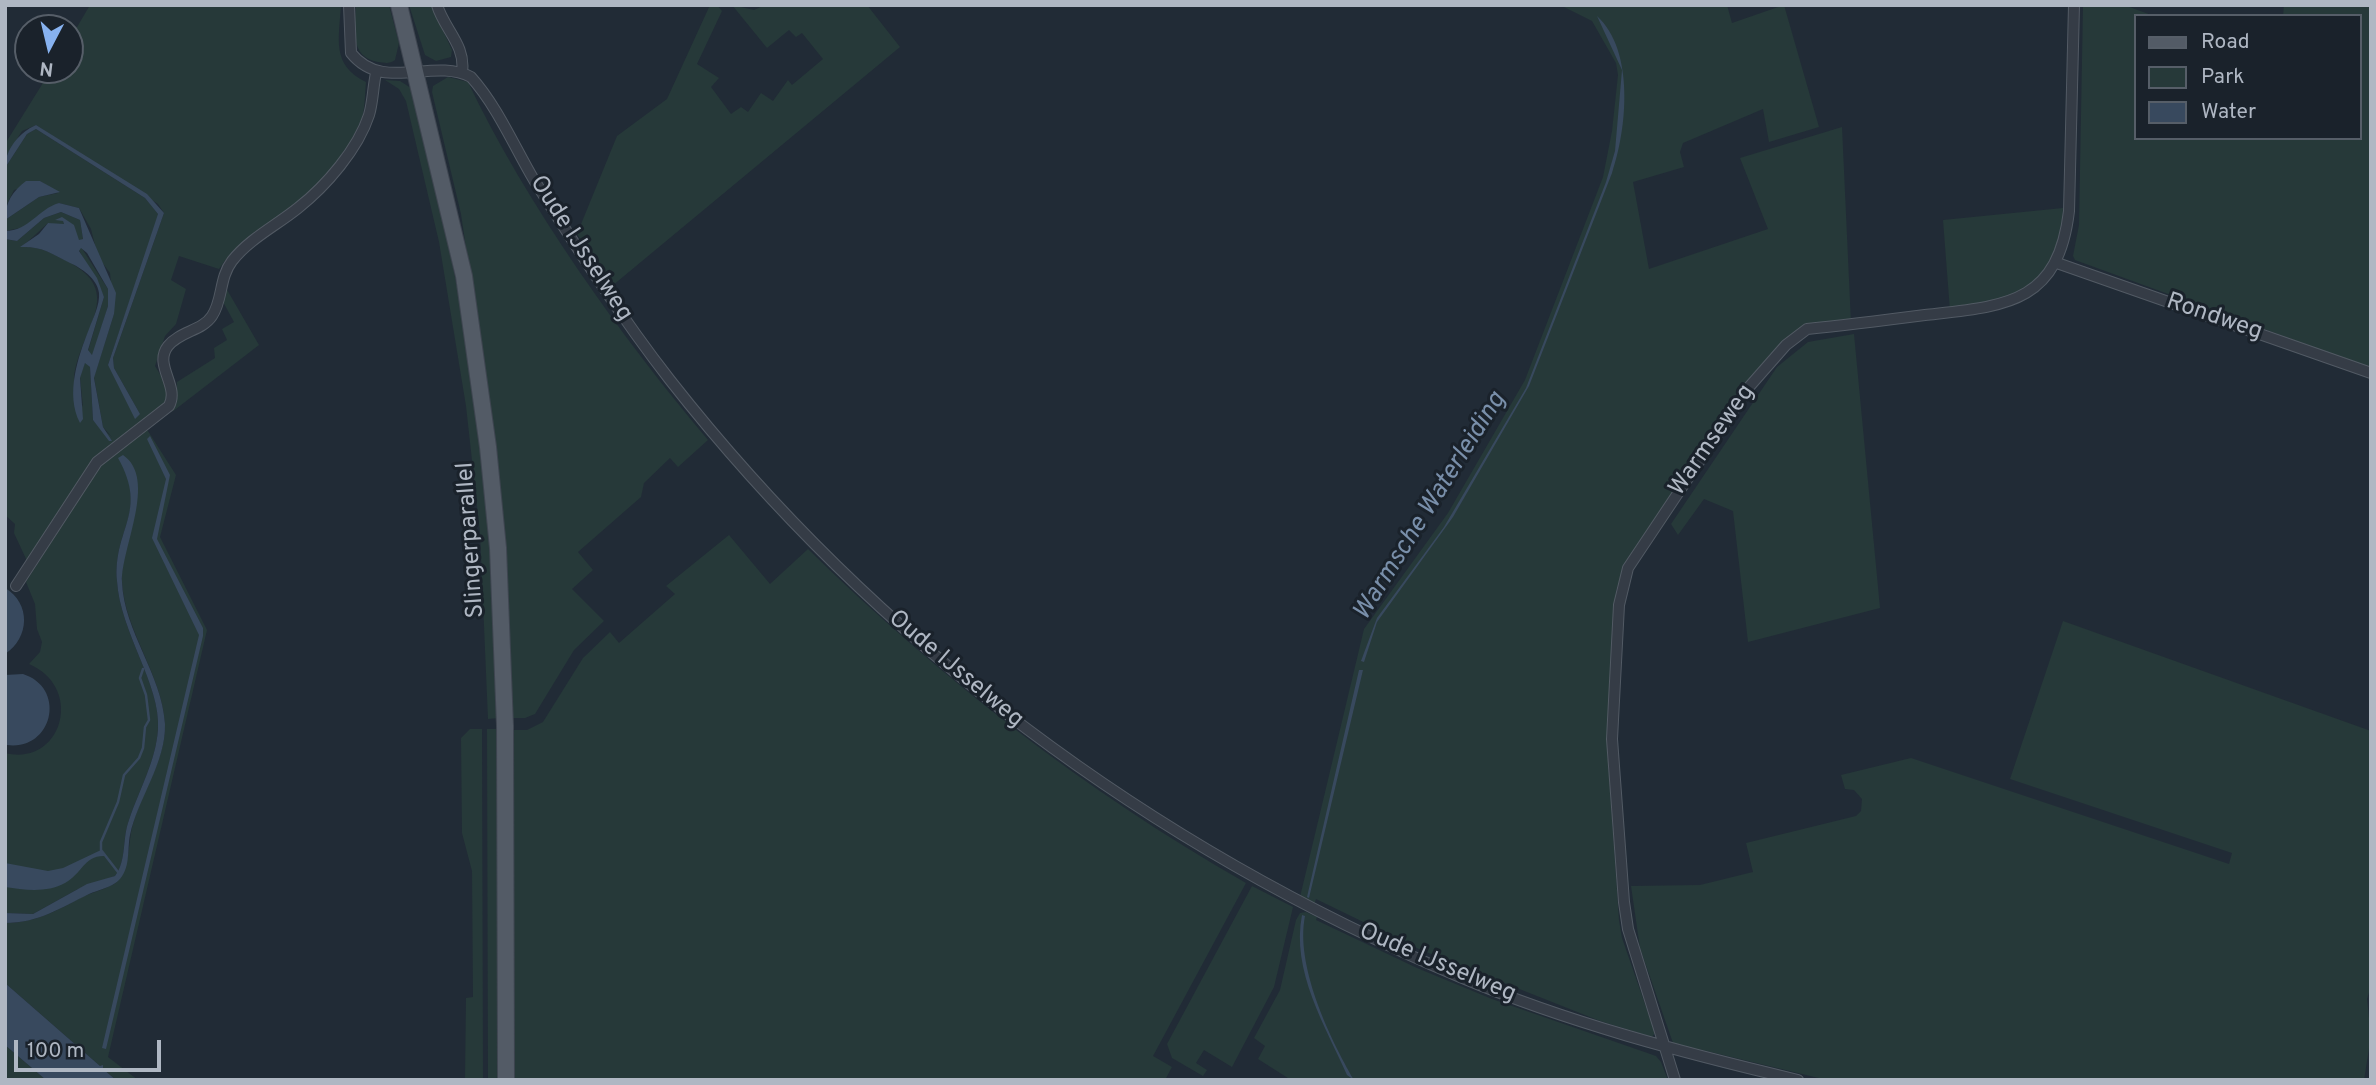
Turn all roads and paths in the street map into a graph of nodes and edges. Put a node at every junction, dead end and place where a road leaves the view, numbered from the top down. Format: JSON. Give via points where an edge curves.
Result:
{"nodes":[{"id":1,"x":349,"y":5,"type":"edge"},
{"id":2,"x":399,"y":5,"type":"edge"},
{"id":3,"x":437,"y":5,"type":"edge"},
{"id":4,"x":2074,"y":5,"type":"edge"},
{"id":5,"x":462,"y":72,"type":"junction"},
{"id":6,"x":376,"y":73,"type":"junction"},
{"id":7,"x":417,"y":73,"type":"junction"},
{"id":8,"x":2057,"y":263,"type":"junction"},
{"id":9,"x":2371,"y":373,"type":"edge"},
{"id":10,"x":16,"y":586,"type":"dead end"},
{"id":11,"x":1667,"y":1049,"type":"junction"},
{"id":12,"x":506,"y":1080,"type":"edge"},
{"id":13,"x":1675,"y":1080,"type":"edge"},
{"id":14,"x":1798,"y":1080,"type":"edge"}],
"edges":[{"from":1,"to":6,"type":"street","via":[[351,53]]},
{"from":2,"to":7,"type":"main road","name":"Slingerparallel"},
{"from":3,"to":5,"type":"street","via":[[461,49]]},
{"from":4,"to":8,"type":"street","via":[[2069,211]]},
{"from":5,"to":7,"type":"street"},
{"from":5,"to":11,"type":"street","name":"Oude IJsselweg","via":[[481,88],[580,255],[626,321],[730,452],[847,577],[974,689],[1091,778],[1290,898],[1463,979]]},
{"from":6,"to":7,"type":"street"},
{"from":6,"to":10,"type":"street","via":[[369,114],[343,159],[301,206],[233,259],[222,278],[213,315],[176,337],[163,353],[173,394],[169,406],[97,462]]},
{"from":7,"to":12,"type":"main road","name":"Slingerparallel","via":[[464,276],[498,548],[505,726]]},
{"from":8,"to":9,"type":"street","name":"Rondweg"},
{"from":8,"to":11,"type":"street","name":"Warmseweg","via":[[2025,293],[2001,304],[1807,329],[1786,345],[1749,387],[1628,568],[1619,605],[1612,739],[1624,902],[1628,929]]},
{"from":11,"to":13,"type":"street","name":"Warmseweg"},
{"from":11,"to":14,"type":"street","name":"Oude IJsselweg"}]}
